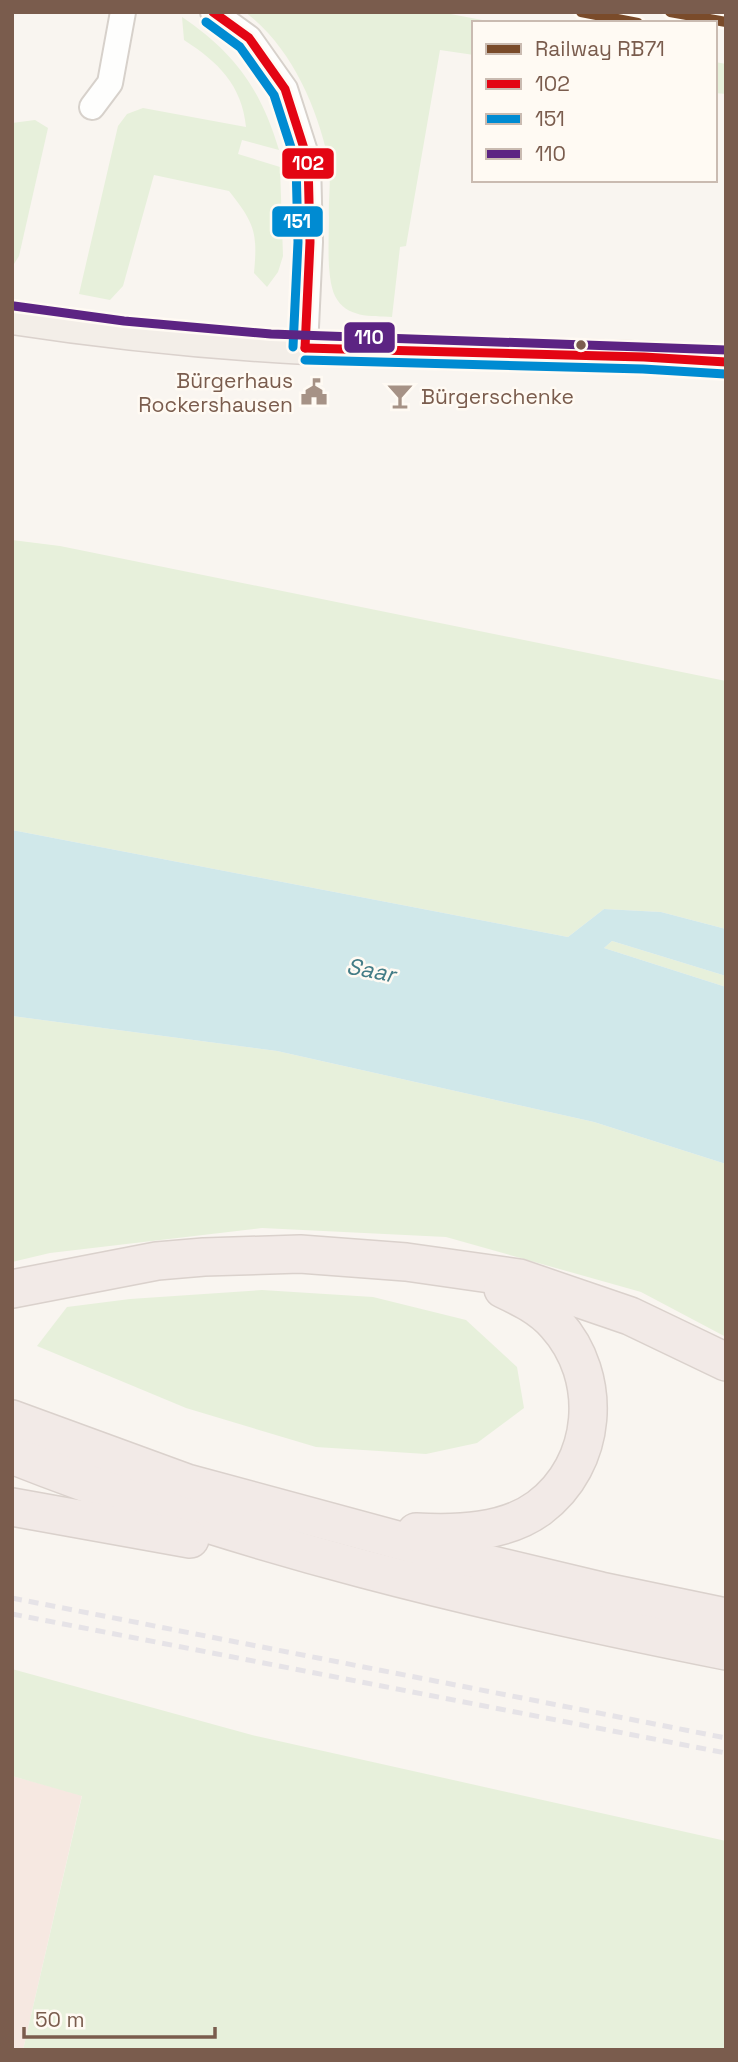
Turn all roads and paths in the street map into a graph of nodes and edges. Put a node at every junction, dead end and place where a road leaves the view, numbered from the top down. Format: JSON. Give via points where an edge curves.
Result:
{"nodes":[{"id":1,"x":123,"y":12,"type":"edge"},
{"id":2,"x":213,"y":12,"type":"edge"},
{"id":3,"x":92,"y":107,"type":"dead end"},
{"id":4,"x":12,"y":318,"type":"edge"},
{"id":5,"x":305,"y":348,"type":"junction"},
{"id":6,"x":726,"y":362,"type":"edge"},
{"id":7,"x":467,"y":1272,"type":"junction"},
{"id":8,"x":12,"y":1289,"type":"edge"},
{"id":9,"x":726,"y":1362,"type":"edge"},
{"id":10,"x":12,"y":1419,"type":"edge"},
{"id":11,"x":12,"y":1455,"type":"edge"},
{"id":12,"x":12,"y":1507,"type":"edge"},
{"id":13,"x":346,"y":1527,"type":"junction"},
{"id":14,"x":375,"y":1572,"type":"junction"},
{"id":15,"x":726,"y":1616,"type":"edge"},
{"id":16,"x":726,"y":1651,"type":"edge"}],
"edges":[{"from":1,"to":3,"type":"street","via":[[110,83]]},
{"from":2,"to":5,"type":"street","via":[[248,38],[285,89],[308,161]]},
{"from":4,"to":5,"type":"main road"},
{"from":5,"to":6,"type":"main road"},
{"from":7,"to":8,"type":"highway","via":[[407,1262],[251,1254],[157,1261]]},
{"from":7,"to":9,"type":"highway","via":[[519,1278],[584,1299]]},
{"from":7,"to":13,"type":"highway","via":[[538,1307],[569,1340],[588,1399],[578,1463],[568,1480],[538,1509],[495,1527],[445,1533]]},
{"from":10,"to":13,"type":"highway","via":[[187,1483]]},
{"from":11,"to":14,"type":"highway","via":[[174,1514]]},
{"from":12,"to":14,"type":"highway"},
{"from":13,"to":15,"type":"highway","via":[[601,1591]]},
{"from":14,"to":16,"type":"highway"}]}
